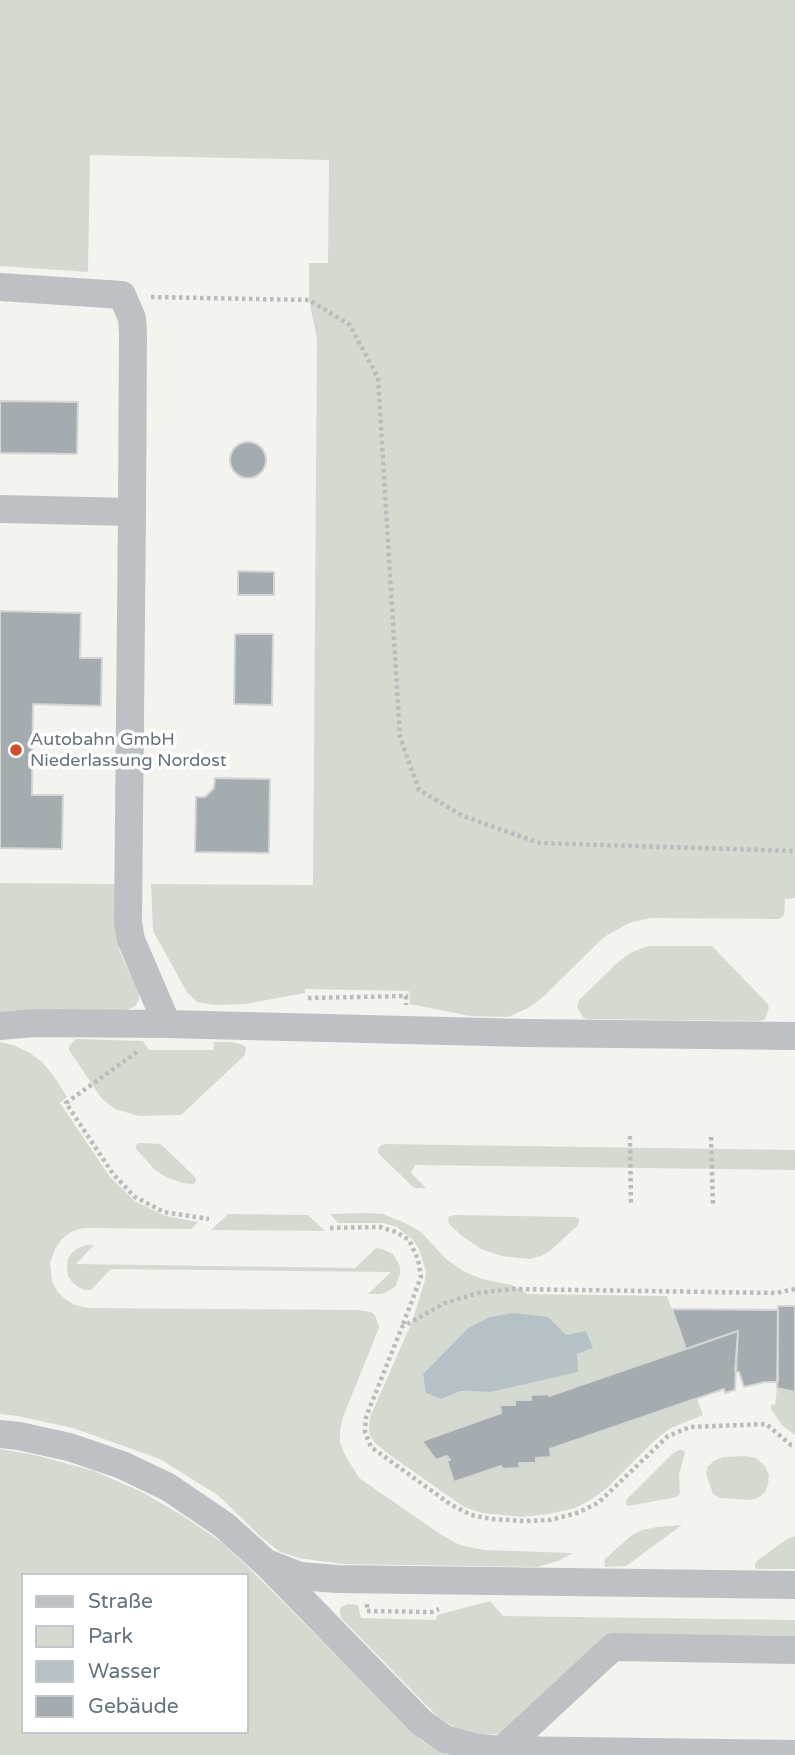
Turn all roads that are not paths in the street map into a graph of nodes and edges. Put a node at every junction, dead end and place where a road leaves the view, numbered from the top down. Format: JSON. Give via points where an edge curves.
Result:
{"nodes":[{"id":1,"x":0,"y":287,"type":"edge"},
{"id":2,"x":0,"y":509,"type":"edge"},
{"id":3,"x":132,"y":512,"type":"junction"},
{"id":4,"x":167,"y":1024,"type":"junction"},
{"id":5,"x":0,"y":1026,"type":"edge"},
{"id":6,"x":795,"y":1037,"type":"edge"},
{"id":7,"x":0,"y":1434,"type":"edge"},
{"id":8,"x":266,"y":1563,"type":"junction"},
{"id":9,"x":795,"y":1585,"type":"edge"},
{"id":10,"x":795,"y":1650,"type":"edge"},
{"id":11,"x":502,"y":1750,"type":"junction"},
{"id":12,"x":795,"y":1754,"type":"edge"}],
"edges":[{"from":1,"to":3,"type":"lane","via":[[122,295],[133,334]]},
{"from":2,"to":3,"type":"lane"},
{"from":3,"to":4,"type":"lane","via":[[128,923]]},
{"from":4,"to":5,"type":"lane"},
{"from":4,"to":6,"type":"lane"},
{"from":7,"to":8,"type":"lane","via":[[69,1447],[168,1487],[224,1525]]},
{"from":8,"to":9,"type":"lane","via":[[300,1576],[337,1579]]},
{"from":8,"to":11,"type":"lane","via":[[422,1723],[445,1739]]},
{"from":10,"to":11,"type":"lane","via":[[613,1647]]},
{"from":11,"to":12,"type":"lane"}]}
